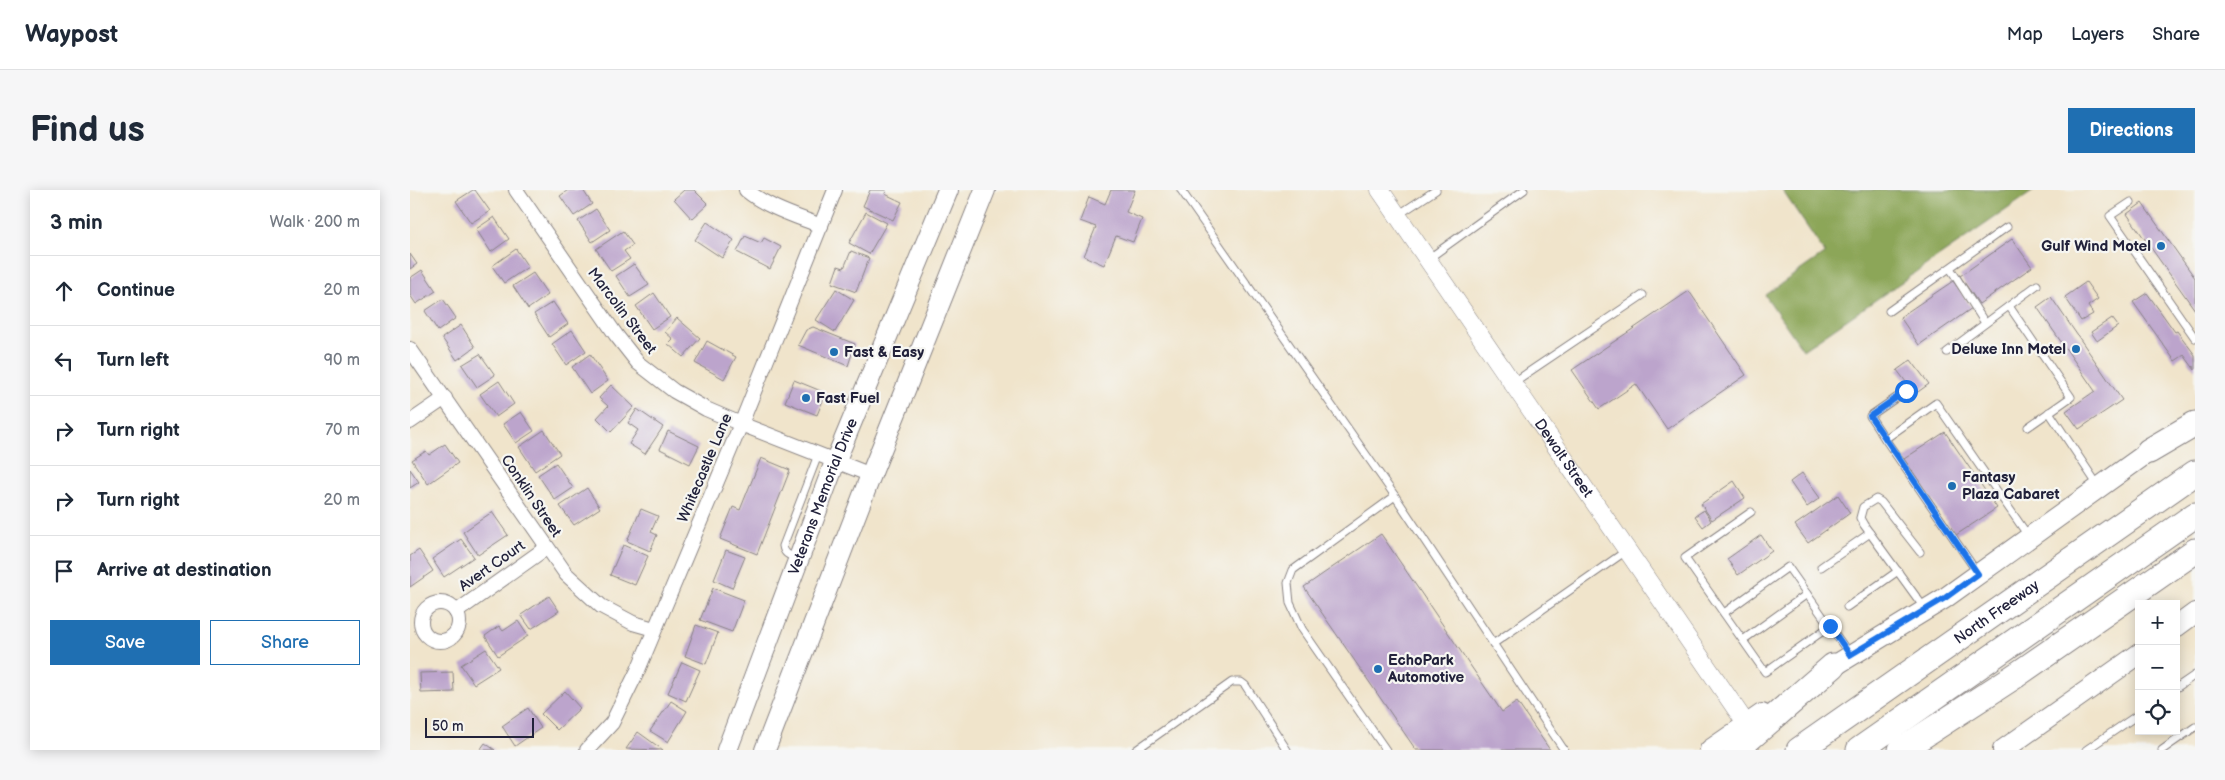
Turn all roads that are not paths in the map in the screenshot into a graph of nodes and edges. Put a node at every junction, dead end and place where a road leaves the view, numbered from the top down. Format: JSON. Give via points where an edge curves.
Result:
{"nodes":[{"id":1,"x":516,"y":190,"type":"edge"},
{"id":2,"x":746,"y":190,"type":"edge"},
{"id":3,"x":835,"y":190,"type":"edge"},
{"id":4,"x":948,"y":190,"type":"edge"},
{"id":5,"x":985,"y":190,"type":"edge"},
{"id":6,"x":1181,"y":190,"type":"edge"},
{"id":7,"x":1380,"y":190,"type":"edge"},
{"id":8,"x":1436,"y":190,"type":"edge"},
{"id":9,"x":1524,"y":190,"type":"edge"},
{"id":10,"x":2131,"y":202,"type":"dead end"},
{"id":11,"x":1398,"y":215,"type":"junction"},
{"id":12,"x":821,"y":226,"type":"junction"},
{"id":13,"x":2007,"y":227,"type":"dead end"},
{"id":14,"x":1428,"y":259,"type":"junction"},
{"id":15,"x":1950,"y":268,"type":"junction"},
{"id":16,"x":2038,"y":285,"type":"dead end"},
{"id":17,"x":1643,"y":295,"type":"dead end"},
{"id":18,"x":2009,"y":306,"type":"junction"},
{"id":19,"x":1889,"y":311,"type":"dead end"},
{"id":20,"x":1985,"y":323,"type":"junction"},
{"id":21,"x":2195,"y":338,"type":"edge"},
{"id":22,"x":410,"y":349,"type":"edge"},
{"id":23,"x":1947,"y":352,"type":"dead end"},
{"id":24,"x":1514,"y":382,"type":"junction"},
{"id":25,"x":1906,"y":391,"type":"dead end"},
{"id":26,"x":445,"y":398,"type":"junction"},
{"id":27,"x":2049,"y":412,"type":"junction"},
{"id":28,"x":2195,"y":418,"type":"edge"},
{"id":29,"x":410,"y":422,"type":"edge"},
{"id":30,"x":741,"y":424,"type":"junction"},
{"id":31,"x":2195,"y":424,"type":"edge"},
{"id":32,"x":2028,"y":427,"type":"dead end"},
{"id":33,"x":1885,"y":439,"type":"junction"},
{"id":34,"x":2149,"y":451,"type":"junction"},
{"id":35,"x":826,"y":459,"type":"junction"},
{"id":36,"x":2195,"y":473,"type":"edge"},
{"id":37,"x":871,"y":475,"type":"junction"},
{"id":38,"x":2099,"y":487,"type":"junction"},
{"id":39,"x":1395,"y":496,"type":"junction"},
{"id":40,"x":1751,"y":512,"type":"dead end"},
{"id":41,"x":2195,"y":515,"type":"edge"},
{"id":42,"x":1870,"y":533,"type":"junction"},
{"id":43,"x":2029,"y":537,"type":"junction"},
{"id":44,"x":546,"y":548,"type":"junction"},
{"id":45,"x":1628,"y":549,"type":"junction"},
{"id":46,"x":2195,"y":551,"type":"edge"},
{"id":47,"x":1920,"y":552,"type":"dead end"},
{"id":48,"x":1821,"y":567,"type":"dead end"},
{"id":49,"x":1898,"y":571,"type":"junction"},
{"id":50,"x":1978,"y":574,"type":"junction"},
{"id":51,"x":1807,"y":594,"type":"junction"},
{"id":52,"x":1847,"y":607,"type":"dead end"},
{"id":53,"x":1926,"y":609,"type":"junction"},
{"id":54,"x":456,"y":612,"type":"dead end"},
{"id":55,"x":1724,"y":613,"type":"junction"},
{"id":56,"x":2195,"y":613,"type":"edge"},
{"id":57,"x":2180,"y":624,"type":"edge"},
{"id":58,"x":1830,"y":626,"type":"junction"},
{"id":59,"x":654,"y":629,"type":"junction"},
{"id":60,"x":1743,"y":640,"type":"junction"},
{"id":61,"x":1493,"y":644,"type":"junction"},
{"id":62,"x":2135,"y":657,"type":"edge"},
{"id":63,"x":1841,"y":660,"type":"junction"},
{"id":64,"x":2195,"y":675,"type":"edge"},
{"id":65,"x":2180,"y":685,"type":"edge"},
{"id":66,"x":2135,"y":717,"type":"edge"},
{"id":67,"x":1748,"y":725,"type":"junction"},
{"id":68,"x":2195,"y":727,"type":"edge"},
{"id":69,"x":587,"y":750,"type":"edge"},
{"id":70,"x":727,"y":750,"type":"edge"},
{"id":71,"x":765,"y":750,"type":"edge"},
{"id":72,"x":1136,"y":750,"type":"edge"},
{"id":73,"x":1287,"y":750,"type":"edge"},
{"id":74,"x":1386,"y":750,"type":"edge"},
{"id":75,"x":1564,"y":750,"type":"edge"},
{"id":76,"x":1710,"y":750,"type":"edge"},
{"id":77,"x":1736,"y":750,"type":"edge"},
{"id":78,"x":1799,"y":750,"type":"edge"},
{"id":79,"x":1859,"y":750,"type":"edge"},
{"id":80,"x":1901,"y":750,"type":"edge"},
{"id":81,"x":2003,"y":750,"type":"edge"},
{"id":82,"x":2086,"y":750,"type":"edge"},
{"id":83,"x":2162,"y":750,"type":"edge"}],
"edges":[{"from":1,"to":30,"type":"street","name":"Marcolin Street","via":[[638,362],[674,391]]},
{"from":2,"to":12,"type":"street","via":[[788,213]]},
{"from":3,"to":12,"type":"street","name":"Whitecastle Lane"},
{"from":4,"to":35,"type":"main road","name":"Veterans Memorial Drive"},
{"from":5,"to":37,"type":"main road"},
{"from":6,"to":39,"type":"lane"},
{"from":7,"to":11,"type":"street","name":"Dewalt Street"},
{"from":8,"to":11,"type":"lane"},
{"from":9,"to":14,"type":"lane"},
{"from":10,"to":21,"type":"lane","via":[[2110,216]]},
{"from":11,"to":14,"type":"street","name":"Dewalt Street"},
{"from":12,"to":30,"type":"street","name":"Whitecastle Lane"},
{"from":13,"to":15,"type":"lane"},
{"from":14,"to":24,"type":"street","name":"Dewalt Street"},
{"from":15,"to":19,"type":"lane"},
{"from":15,"to":20,"type":"lane"},
{"from":16,"to":18,"type":"lane"},
{"from":17,"to":24,"type":"lane"},
{"from":18,"to":20,"type":"lane"},
{"from":18,"to":27,"type":"lane","via":[[2070,397]]},
{"from":20,"to":23,"type":"lane"},
{"from":22,"to":26,"type":"street","name":"Conklin Street"},
{"from":24,"to":45,"type":"street","name":"Dewalt Street"},
{"from":25,"to":33,"type":"lane","via":[[1870,416]]},
{"from":26,"to":29,"type":"street"},
{"from":26,"to":44,"type":"street","name":"Conklin Street"},
{"from":27,"to":32,"type":"lane"},
{"from":27,"to":38,"type":"lane"},
{"from":28,"to":34,"type":"main road"},
{"from":30,"to":35,"type":"street","name":"Marcolin Street"},
{"from":30,"to":59,"type":"street","name":"Whitecastle Lane"},
{"from":31,"to":34,"type":"highway"},
{"from":33,"to":43,"type":"lane","via":[[1936,403]]},
{"from":33,"to":50,"type":"lane"},
{"from":34,"to":38,"type":"main road"},
{"from":35,"to":37,"type":"street","name":"Marcolin Street"},
{"from":35,"to":70,"type":"main road","name":"Veterans Memorial Drive","via":[[798,559]]},
{"from":36,"to":78,"type":"highway","name":"North Freeway"},
{"from":37,"to":71,"type":"main road"},
{"from":38,"to":43,"type":"main road"},
{"from":39,"to":61,"type":"lane"},
{"from":39,"to":74,"type":"lane","via":[[1294,570],[1288,583],[1290,603],[1302,629]]},
{"from":40,"to":55,"type":"lane","via":[[1685,558]]},
{"from":41,"to":79,"type":"highway"},
{"from":42,"to":47,"type":"lane","via":[[1860,513],[1869,502],[1876,500],[1881,502]]},
{"from":42,"to":48,"type":"lane"},
{"from":42,"to":49,"type":"lane"},
{"from":43,"to":50,"type":"main road"},
{"from":44,"to":54,"type":"street","name":"Avert Court"},
{"from":44,"to":59,"type":"street","name":"Conklin Street","via":[[566,574],[601,606],[633,623]]},
{"from":45,"to":61,"type":"lane"},
{"from":45,"to":67,"type":"street","name":"Dewalt Street"},
{"from":46,"to":80,"type":"highway","via":[[2015,676]]},
{"from":49,"to":52,"type":"lane"},
{"from":49,"to":53,"type":"lane"},
{"from":50,"to":53,"type":"main road"},
{"from":51,"to":55,"type":"lane","via":[[1788,567]]},
{"from":51,"to":58,"type":"lane"},
{"from":51,"to":60,"type":"lane"},
{"from":53,"to":63,"type":"main road"},
{"from":55,"to":60,"type":"lane"},
{"from":56,"to":57,"type":"main road"},
{"from":58,"to":60,"type":"lane","via":[[1765,672]]},
{"from":58,"to":63,"type":"lane"},
{"from":59,"to":69,"type":"street","name":"Whitecastle Lane","via":[[612,723]]},
{"from":61,"to":75,"type":"lane"},
{"from":62,"to":81,"type":"main road"},
{"from":63,"to":67,"type":"main road"},
{"from":63,"to":77,"type":"highway"},
{"from":64,"to":65,"type":"lane"},
{"from":66,"to":82,"type":"lane"},
{"from":67,"to":76,"type":"main road"},
{"from":68,"to":83,"type":"lane"},
{"from":72,"to":73,"type":"lane","via":[[1237,681],[1245,685]]}]}
